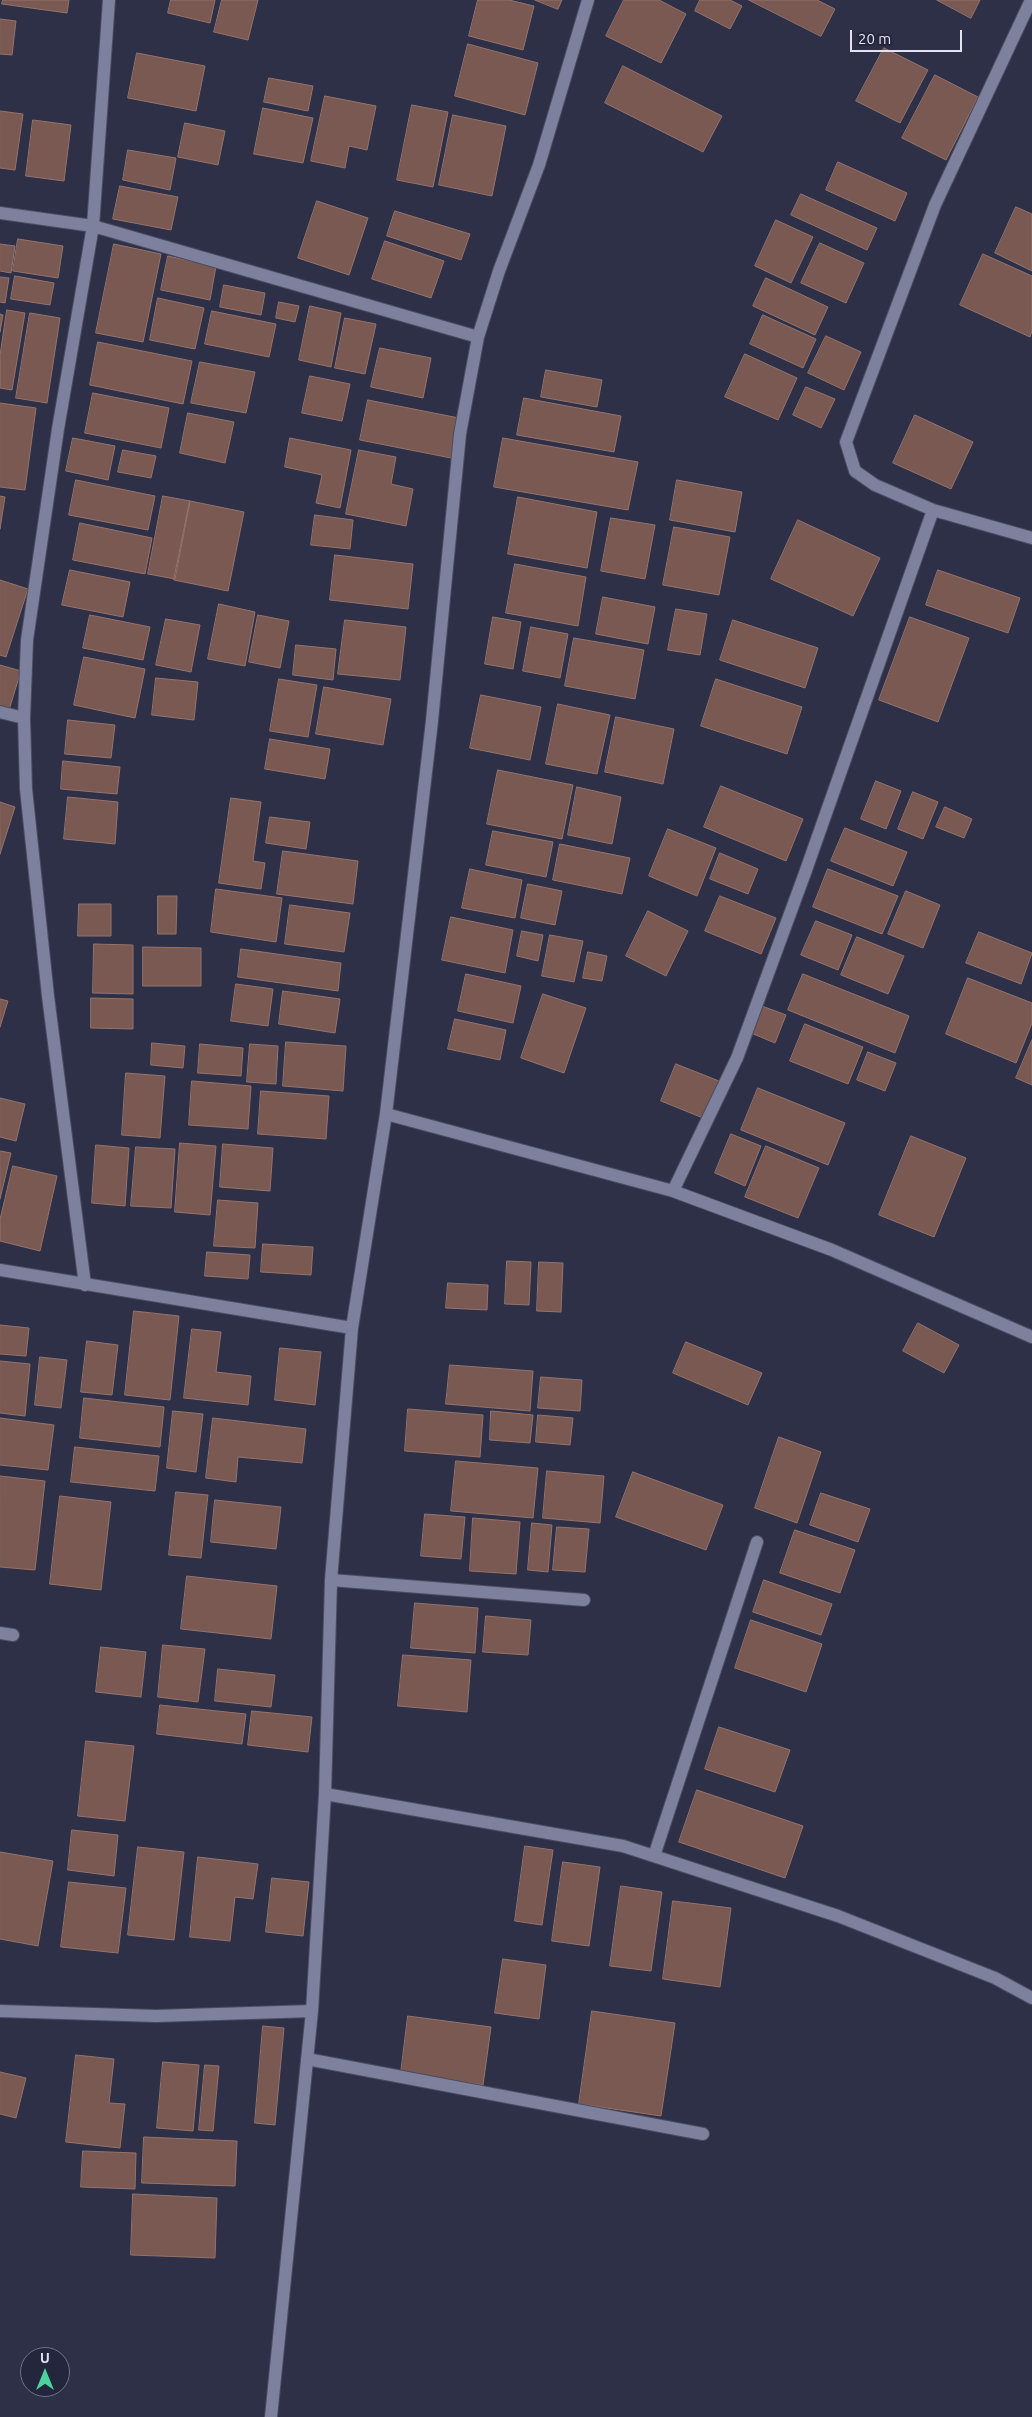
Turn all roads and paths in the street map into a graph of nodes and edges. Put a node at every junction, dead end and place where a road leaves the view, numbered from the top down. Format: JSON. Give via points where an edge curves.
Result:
{"nodes":[{"id":1,"x":109,"y":0,"type":"edge"},
{"id":2,"x":588,"y":0,"type":"edge"},
{"id":3,"x":1030,"y":0,"type":"edge"},
{"id":4,"x":0,"y":213,"type":"edge"},
{"id":5,"x":93,"y":226,"type":"junction"},
{"id":6,"x":478,"y":337,"type":"junction"},
{"id":7,"x":933,"y":510,"type":"junction"},
{"id":8,"x":1032,"y":538,"type":"edge"},
{"id":9,"x":0,"y":712,"type":"edge"},
{"id":10,"x":24,"y":718,"type":"junction"},
{"id":11,"x":386,"y":1114,"type":"junction"},
{"id":12,"x":673,"y":1191,"type":"junction"},
{"id":13,"x":0,"y":1270,"type":"edge"},
{"id":14,"x":85,"y":1285,"type":"junction"},
{"id":15,"x":352,"y":1328,"type":"junction"},
{"id":16,"x":1032,"y":1337,"type":"edge"},
{"id":17,"x":757,"y":1542,"type":"dead end"},
{"id":18,"x":331,"y":1580,"type":"junction"},
{"id":19,"x":584,"y":1600,"type":"dead end"},
{"id":20,"x":0,"y":1633,"type":"edge"},
{"id":21,"x":13,"y":1635,"type":"dead end"},
{"id":22,"x":325,"y":1794,"type":"junction"},
{"id":23,"x":654,"y":1856,"type":"junction"},
{"id":24,"x":1032,"y":1998,"type":"edge"},
{"id":25,"x":0,"y":2011,"type":"edge"},
{"id":26,"x":312,"y":2011,"type":"junction"},
{"id":27,"x":307,"y":2059,"type":"junction"},
{"id":28,"x":703,"y":2134,"type":"dead end"},
{"id":29,"x":271,"y":2417,"type":"edge"}],
"edges":[{"from":1,"to":5,"type":"street"},
{"from":2,"to":6,"type":"street","via":[[539,165]]},
{"from":3,"to":7,"type":"street","via":[[935,204],[846,442],[854,471],[875,485]]},
{"from":4,"to":5,"type":"street"},
{"from":5,"to":6,"type":"street"},
{"from":5,"to":10,"type":"street","via":[[58,429],[27,640]]},
{"from":6,"to":11,"type":"street","via":[[460,434],[432,721]]},
{"from":7,"to":8,"type":"street"},
{"from":7,"to":12,"type":"street","via":[[737,1058]]},
{"from":9,"to":10,"type":"street"},
{"from":10,"to":14,"type":"street","via":[[26,789],[47,986]]},
{"from":11,"to":12,"type":"street"},
{"from":11,"to":15,"type":"street"},
{"from":12,"to":16,"type":"street","via":[[832,1250]]},
{"from":13,"to":14,"type":"street"},
{"from":14,"to":15,"type":"street"},
{"from":15,"to":18,"type":"street"},
{"from":17,"to":23,"type":"street"},
{"from":18,"to":19,"type":"street"},
{"from":18,"to":22,"type":"street"},
{"from":20,"to":21,"type":"street"},
{"from":22,"to":23,"type":"street","via":[[623,1846]]},
{"from":22,"to":26,"type":"street"},
{"from":23,"to":24,"type":"street","via":[[838,1916],[994,1978]]},
{"from":25,"to":26,"type":"street","via":[[156,2016]]},
{"from":26,"to":27,"type":"street"},
{"from":27,"to":28,"type":"street"},
{"from":27,"to":29,"type":"street"}]}
